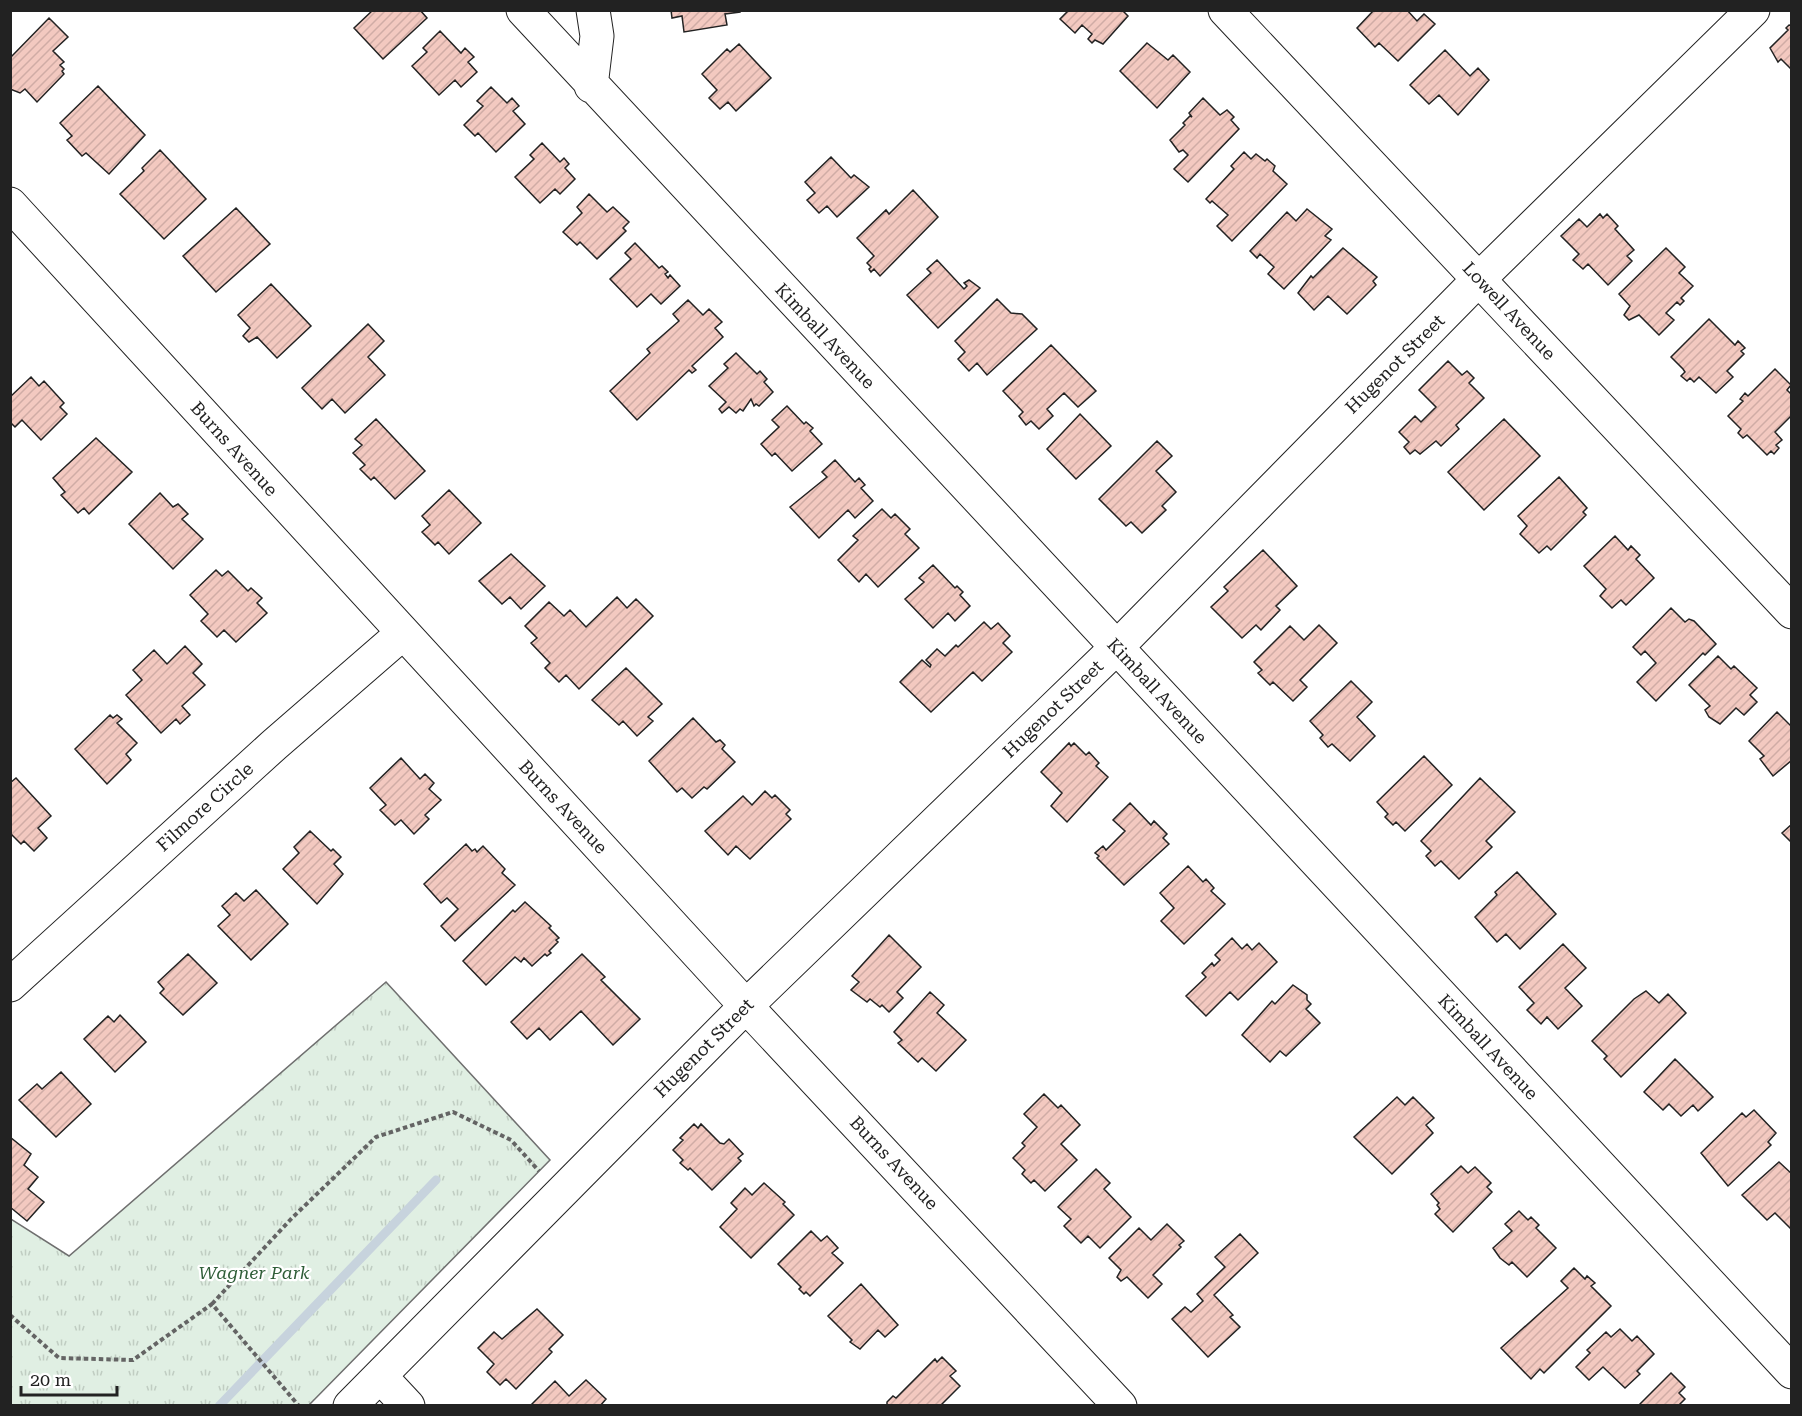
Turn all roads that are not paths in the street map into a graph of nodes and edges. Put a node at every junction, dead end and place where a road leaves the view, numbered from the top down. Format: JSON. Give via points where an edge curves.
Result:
{"nodes":[{"id":1,"x":523,"y":10,"type":"edge"},
{"id":2,"x":593,"y":10,"type":"edge"},
{"id":3,"x":1225,"y":10,"type":"edge"},
{"id":4,"x":1753,"y":10,"type":"edge"},
{"id":5,"x":591,"y":86,"type":"junction"},
{"id":6,"x":10,"y":204,"type":"edge"},
{"id":7,"x":1479,"y":279,"type":"junction"},
{"id":8,"x":1791,"y":612,"type":"edge"},
{"id":9,"x":403,"y":633,"type":"junction"},
{"id":10,"x":1116,"y":648,"type":"junction"},
{"id":11,"x":15,"y":972,"type":"edge"},
{"id":12,"x":746,"y":1006,"type":"junction"},
{"id":13,"x":1791,"y":1372,"type":"edge"},
{"id":14,"x":380,"y":1376,"type":"junction"},
{"id":15,"x":350,"y":1406,"type":"edge"},
{"id":16,"x":408,"y":1406,"type":"edge"},
{"id":17,"x":1120,"y":1406,"type":"edge"}],
"edges":[{"from":1,"to":5,"type":"street","name":"Kimball Avenue"},
{"from":2,"to":5,"type":"street","via":[[597,36]]},
{"from":3,"to":7,"type":"street","name":"Lowell Avenue"},
{"from":4,"to":7,"type":"street","name":"Hugenot Street"},
{"from":5,"to":10,"type":"street","name":"Kimball Avenue"},
{"from":6,"to":9,"type":"street","name":"Burns Avenue"},
{"from":7,"to":8,"type":"street","name":"Lowell Avenue"},
{"from":7,"to":10,"type":"street","name":"Hugenot Street"},
{"from":9,"to":11,"type":"street","name":"Filmore Circle"},
{"from":9,"to":12,"type":"street","name":"Burns Avenue"},
{"from":10,"to":12,"type":"street","name":"Hugenot Street"},
{"from":10,"to":13,"type":"street","name":"Kimball Avenue"},
{"from":12,"to":14,"type":"street","name":"Hugenot Street"},
{"from":12,"to":17,"type":"street","name":"Burns Avenue"},
{"from":14,"to":15,"type":"street","name":"Hugenot Street"},
{"from":14,"to":16,"type":"street"}]}
